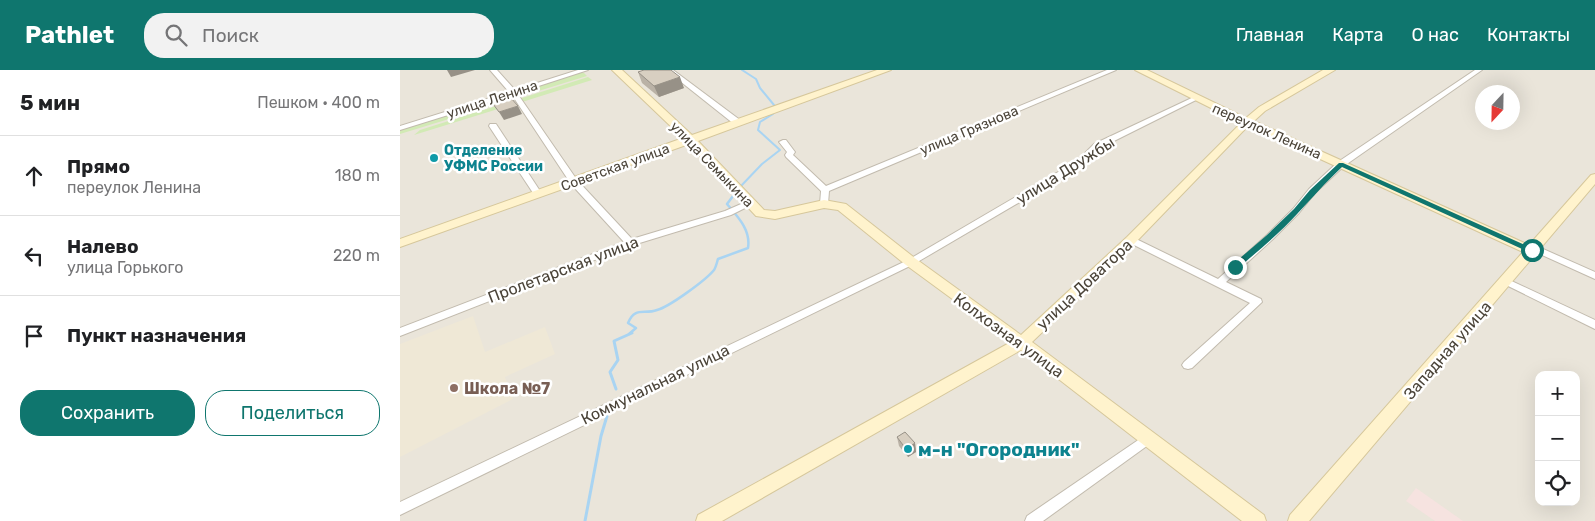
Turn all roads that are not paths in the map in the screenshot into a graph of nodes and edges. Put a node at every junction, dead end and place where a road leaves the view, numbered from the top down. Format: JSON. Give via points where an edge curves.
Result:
{"nodes":[{"id":1,"x":493,"y":70,"type":"edge"},
{"id":2,"x":585,"y":70,"type":"edge"},
{"id":3,"x":617,"y":70,"type":"edge"},
{"id":4,"x":668,"y":70,"type":"edge"},
{"id":5,"x":886,"y":70,"type":"edge"},
{"id":6,"x":1113,"y":70,"type":"edge"},
{"id":7,"x":1140,"y":70,"type":"edge"},
{"id":8,"x":1330,"y":70,"type":"edge"},
{"id":9,"x":1479,"y":70,"type":"edge"},
{"id":10,"x":513,"y":92,"type":"junction"},
{"id":11,"x":1196,"y":98,"type":"junction"},
{"id":12,"x":737,"y":122,"type":"junction"},
{"id":13,"x":1247,"y":122,"type":"junction"},
{"id":14,"x":493,"y":126,"type":"dead end"},
{"id":15,"x":400,"y":128,"type":"edge"},
{"id":16,"x":691,"y":140,"type":"junction"},
{"id":17,"x":783,"y":142,"type":"dead end"},
{"id":18,"x":1341,"y":164,"type":"junction"},
{"id":19,"x":1595,"y":178,"type":"edge"},
{"id":20,"x":574,"y":182,"type":"junction"},
{"id":21,"x":825,"y":190,"type":"junction"},
{"id":22,"x":538,"y":194,"type":"junction"},
{"id":23,"x":751,"y":204,"type":"junction"},
{"id":24,"x":824,"y":204,"type":"junction"},
{"id":25,"x":1132,"y":240,"type":"junction"},
{"id":26,"x":400,"y":243,"type":"edge"},
{"id":27,"x":630,"y":243,"type":"junction"},
{"id":28,"x":1533,"y":249,"type":"junction"},
{"id":29,"x":912,"y":262,"type":"junction"},
{"id":30,"x":1595,"y":276,"type":"edge"},
{"id":31,"x":1505,"y":281,"type":"junction"},
{"id":32,"x":1219,"y":284,"type":"junction"},
{"id":33,"x":1595,"y":325,"type":"edge"},
{"id":34,"x":400,"y":332,"type":"edge"},
{"id":35,"x":1022,"y":342,"type":"junction"},
{"id":36,"x":1188,"y":365,"type":"dead end"},
{"id":37,"x":1147,"y":439,"type":"junction"},
{"id":38,"x":400,"y":509,"type":"edge"},
{"id":39,"x":705,"y":521,"type":"edge"},
{"id":40,"x":1032,"y":521,"type":"edge"},
{"id":41,"x":1257,"y":521,"type":"edge"},
{"id":42,"x":1297,"y":521,"type":"edge"}],
"edges":[{"from":1,"to":10,"type":"street"},
{"from":2,"to":10,"type":"street","name":"улица Ленина"},
{"from":3,"to":16,"type":"street","name":"улица Семыкина"},
{"from":4,"to":12,"type":"street"},
{"from":5,"to":12,"type":"street","name":"Советская улица"},
{"from":6,"to":21,"type":"street","name":"улица Грязнова"},
{"from":7,"to":11,"type":"street","name":"переулок Ленина"},
{"from":8,"to":13,"type":"street","name":"улица Доватора","via":[[1262,109]]},
{"from":9,"to":18,"type":"street"},
{"from":10,"to":15,"type":"street","name":"улица Ленина"},
{"from":10,"to":20,"type":"street"},
{"from":11,"to":13,"type":"street","name":"переулок Ленина"},
{"from":11,"to":29,"type":"street","name":"улица Дружбы","via":[[1097,146],[1080,162]]},
{"from":12,"to":16,"type":"street","name":"Советская улица"},
{"from":13,"to":18,"type":"street","name":"переулок Ленина"},
{"from":13,"to":25,"type":"street","name":"улица Доватора"},
{"from":14,"to":22,"type":"street"},
{"from":16,"to":20,"type":"street","name":"Советская улица"},
{"from":16,"to":23,"type":"street","name":"улица Семыкина"},
{"from":17,"to":21,"type":"street","via":[[791,152],[789,155]]},
{"from":18,"to":28,"type":"street","name":"переулок Ленина"},
{"from":18,"to":32,"type":"street"},
{"from":19,"to":28,"type":"street","name":"Западная улица"},
{"from":20,"to":22,"type":"street","name":"Советская улица"},
{"from":20,"to":27,"type":"street"},
{"from":21,"to":24,"type":"street"},
{"from":22,"to":26,"type":"street","name":"Советская улица"},
{"from":23,"to":24,"type":"street","name":"улица Семыкина","via":[[760,213],[776,215]]},
{"from":23,"to":27,"type":"street","name":"Пролетарская улица"},
{"from":24,"to":29,"type":"street","name":"Колхозная улица","via":[[842,207]]},
{"from":25,"to":32,"type":"street"},
{"from":25,"to":35,"type":"street","name":"улица Доватора"},
{"from":27,"to":34,"type":"street","name":"Пролетарская улица"},
{"from":28,"to":30,"type":"street","name":"переулок Ленина"},
{"from":28,"to":31,"type":"street","name":"Западная улица"},
{"from":29,"to":35,"type":"street","name":"Колхозная улица"},
{"from":29,"to":38,"type":"street","name":"Коммунальная улица"},
{"from":31,"to":33,"type":"street"},
{"from":31,"to":42,"type":"street","name":"Западная улица"},
{"from":32,"to":36,"type":"street","via":[[1257,302]]},
{"from":35,"to":37,"type":"street","name":"Колхозная улица"},
{"from":35,"to":39,"type":"street","name":"улица Доватора"},
{"from":37,"to":40,"type":"street"},
{"from":37,"to":41,"type":"street","name":"Колхозная улица"}]}
